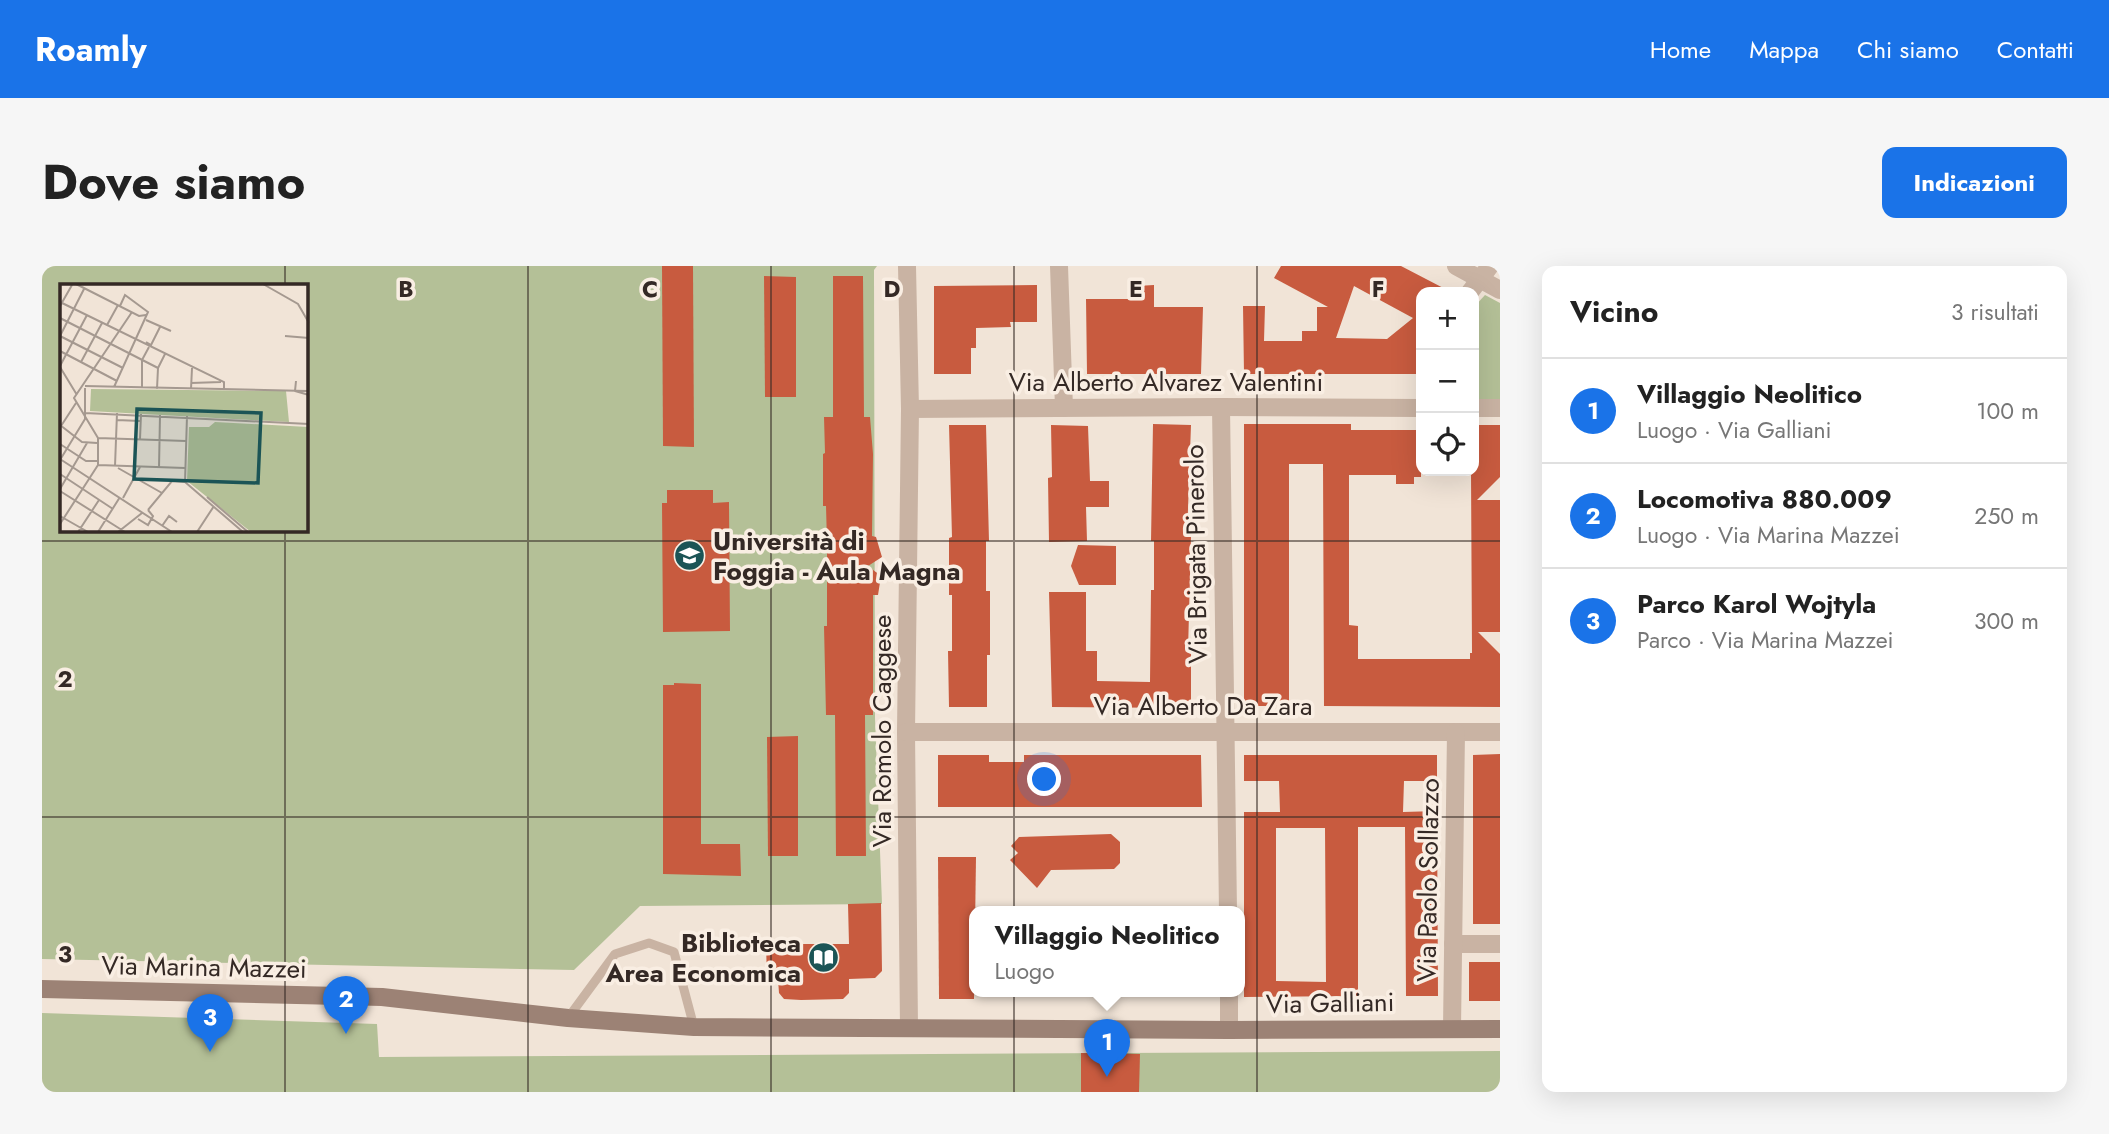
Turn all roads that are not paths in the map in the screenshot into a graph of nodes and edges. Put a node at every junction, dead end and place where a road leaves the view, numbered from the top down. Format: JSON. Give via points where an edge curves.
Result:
{"nodes":[{"id":1,"x":907,"y":266,"type":"edge"},
{"id":2,"x":1059,"y":266,"type":"edge"},
{"id":3,"x":1456,"y":266,"type":"edge"},
{"id":4,"x":1481,"y":279,"type":"edge"},
{"id":5,"x":1500,"y":290,"type":"edge"},
{"id":6,"x":1221,"y":407,"type":"junction"},
{"id":7,"x":1064,"y":408,"type":"junction"},
{"id":8,"x":1416,"y":408,"type":"edge"},
{"id":9,"x":1479,"y":408,"type":"edge"},
{"id":10,"x":1500,"y":408,"type":"edge"},
{"id":11,"x":910,"y":409,"type":"junction"},
{"id":12,"x":906,"y":732,"type":"junction"},
{"id":13,"x":1225,"y":732,"type":"junction"},
{"id":14,"x":1456,"y":732,"type":"junction"},
{"id":15,"x":1500,"y":732,"type":"edge"},
{"id":16,"x":1228,"y":906,"type":"edge"},
{"id":17,"x":1453,"y":944,"type":"junction"},
{"id":18,"x":1500,"y":944,"type":"edge"},
{"id":19,"x":42,"y":989,"type":"edge"},
{"id":20,"x":1229,"y":997,"type":"edge"},
{"id":21,"x":568,"y":1018,"type":"junction"},
{"id":22,"x":694,"y":1027,"type":"junction"},
{"id":23,"x":909,"y":1028,"type":"junction"},
{"id":24,"x":1452,"y":1028,"type":"junction"},
{"id":25,"x":1500,"y":1028,"type":"edge"},
{"id":26,"x":1229,"y":1030,"type":"junction"}],
"edges":[{"from":1,"to":11,"type":"street","name":"Via Romolo Caggese"},
{"from":2,"to":7,"type":"street"},
{"from":3,"to":4,"type":"street"},
{"from":4,"to":5,"type":"street"},
{"from":6,"to":7,"type":"street","name":"Via Alberto Alvarez Valentini"},
{"from":6,"to":8,"type":"street","name":"Via Alberto Alvarez Valentini"},
{"from":6,"to":13,"type":"street","name":"Via Brigata Pinerolo"},
{"from":7,"to":11,"type":"street","name":"Via Alberto Alvarez Valentini"},
{"from":9,"to":10,"type":"street"},
{"from":11,"to":12,"type":"street","name":"Via Romolo Caggese"},
{"from":12,"to":13,"type":"street","name":"Via Alberto Da Zara"},
{"from":12,"to":23,"type":"street","name":"Via Romolo Caggese"},
{"from":13,"to":14,"type":"street","name":"Via Alberto Da Zara"},
{"from":13,"to":16,"type":"street","name":"Via Brigata Pinerolo"},
{"from":14,"to":15,"type":"street","name":"Via Alberto Da Zara"},
{"from":14,"to":17,"type":"street","name":"Via Paolo Sollazzo"},
{"from":17,"to":18,"type":"street"},
{"from":17,"to":24,"type":"street","name":"Via Paolo Sollazzo"},
{"from":19,"to":21,"type":"street","name":"Via Marina Mazzei","via":[[382,997]]},
{"from":20,"to":26,"type":"street"},
{"from":21,"to":22,"type":"street","name":"Via Marina Mazzei"},
{"from":21,"to":22,"type":"lane","via":[[615,954],[649,943],[674,952]]},
{"from":22,"to":23,"type":"street","name":"Via Marina Mazzei"},
{"from":23,"to":26,"type":"street","name":"Via Galliani"},
{"from":24,"to":25,"type":"street","name":"Via Galliani"},
{"from":24,"to":26,"type":"street","name":"Via Galliani"}]}
